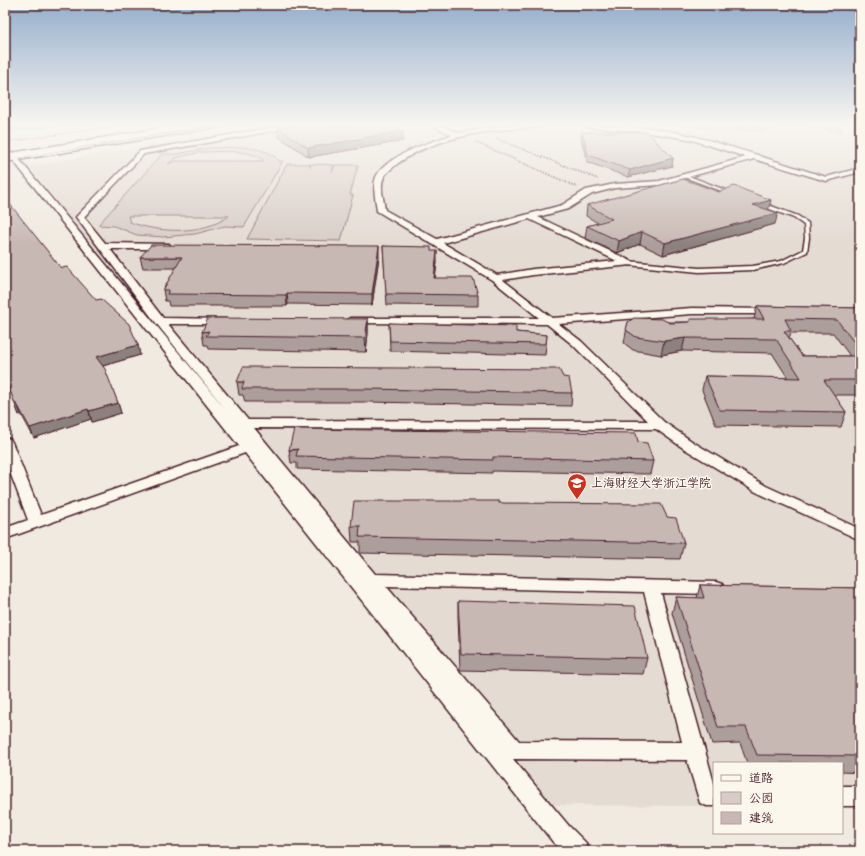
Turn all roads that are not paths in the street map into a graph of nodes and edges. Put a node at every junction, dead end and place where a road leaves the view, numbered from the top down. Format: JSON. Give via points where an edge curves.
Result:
{"nodes":[{"id":1,"x":15,"y":165,"type":"edge"},
{"id":2,"x":130,"y":165,"type":"edge"},
{"id":3,"x":392,"y":165,"type":"edge"},
{"id":4,"x":724,"y":165,"type":"edge"},
{"id":5,"x":783,"y":165,"type":"edge"},
{"id":6,"x":860,"y":170,"type":"edge"},
{"id":7,"x":685,"y":176,"type":"junction"},
{"id":8,"x":737,"y":195,"type":"edge"},
{"id":9,"x":759,"y":203,"type":"edge"},
{"id":10,"x":531,"y":216,"type":"junction"},
{"id":11,"x":433,"y":245,"type":"junction"},
{"id":12,"x":104,"y":246,"type":"junction"},
{"id":13,"x":176,"y":246,"type":"edge"},
{"id":14,"x":628,"y":263,"type":"junction"},
{"id":15,"x":495,"y":278,"type":"junction"},
{"id":16,"x":788,"y":311,"type":"edge"},
{"id":17,"x":160,"y":321,"type":"junction"},
{"id":18,"x":231,"y":321,"type":"edge"},
{"id":19,"x":341,"y":321,"type":"edge"},
{"id":20,"x":550,"y":321,"type":"junction"},
{"id":21,"x":245,"y":424,"type":"junction"},
{"id":22,"x":659,"y":425,"type":"junction"},
{"id":23,"x":5,"y":442,"type":"edge"},
{"id":24,"x":248,"y":446,"type":"junction"},
{"id":25,"x":37,"y":522,"type":"junction"},
{"id":26,"x":5,"y":534,"type":"edge"},
{"id":27,"x":860,"y":535,"type":"edge"},
{"id":28,"x":371,"y":580,"type":"junction"},
{"id":29,"x":651,"y":588,"type":"junction"},
{"id":30,"x":728,"y":588,"type":"edge"},
{"id":31,"x":695,"y":751,"type":"junction"},
{"id":32,"x":713,"y":796,"type":"edge"},
{"id":33,"x":843,"y":796,"type":"edge"},
{"id":34,"x":860,"y":796,"type":"edge"},
{"id":35,"x":578,"y":851,"type":"edge"}],
"edges":[{"from":1,"to":24,"type":"street"},
{"from":2,"to":12,"type":"street","via":[[80,217]]},
{"from":3,"to":11,"type":"street","via":[[380,176],[378,192],[381,211]]},
{"from":4,"to":7,"type":"street"},
{"from":5,"to":6,"type":"street","via":[[826,179]]},
{"from":7,"to":8,"type":"lane"},
{"from":7,"to":10,"type":"street","via":[[659,183],[615,186],[589,192],[565,208]]},
{"from":9,"to":14,"type":"lane","via":[[796,217],[806,224],[805,251],[782,262],[752,268],[699,270]]},
{"from":10,"to":11,"type":"street"},
{"from":10,"to":14,"type":"street"},
{"from":11,"to":15,"type":"street","via":[[447,248]]},
{"from":12,"to":13,"type":"street"},
{"from":12,"to":17,"type":"street"},
{"from":14,"to":15,"type":"street"},
{"from":15,"to":20,"type":"street"},
{"from":16,"to":20,"type":"street","via":[[692,311]]},
{"from":17,"to":18,"type":"street"},
{"from":17,"to":21,"type":"street"},
{"from":19,"to":20,"type":"street"},
{"from":20,"to":22,"type":"street","via":[[577,343]]},
{"from":21,"to":22,"type":"street"},
{"from":21,"to":28,"type":"street"},
{"from":22,"to":27,"type":"street","via":[[761,489]]},
{"from":23,"to":25,"type":"street"},
{"from":24,"to":25,"type":"street"},
{"from":24,"to":35,"type":"street","via":[[561,834]]},
{"from":25,"to":26,"type":"street"},
{"from":28,"to":29,"type":"street"},
{"from":28,"to":31,"type":"street","via":[[514,750]]},
{"from":29,"to":30,"type":"street"},
{"from":29,"to":31,"type":"street"},
{"from":31,"to":32,"type":"street","via":[[707,796]]},
{"from":33,"to":34,"type":"street"}]}
